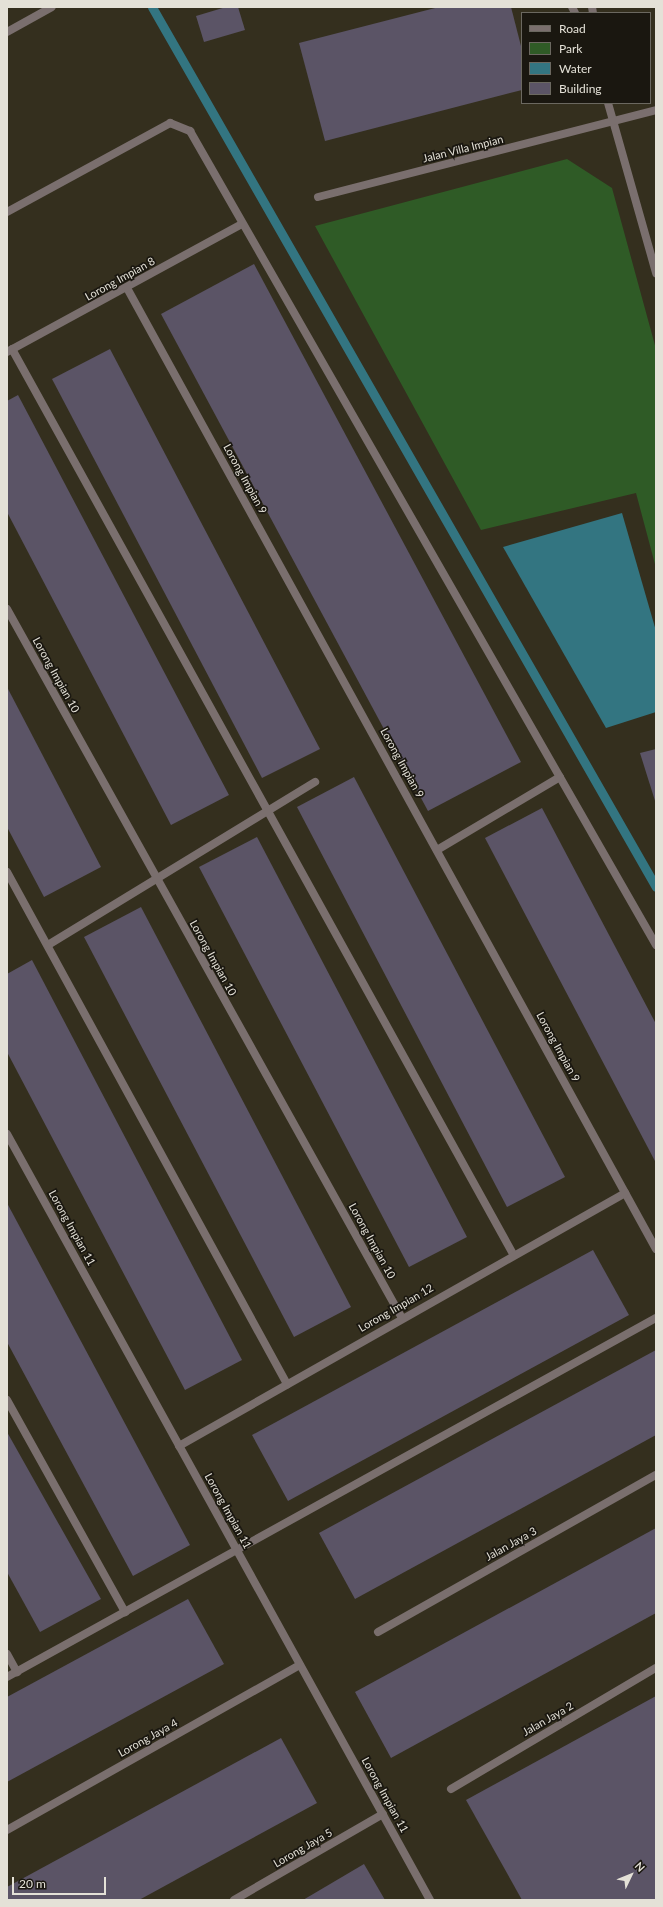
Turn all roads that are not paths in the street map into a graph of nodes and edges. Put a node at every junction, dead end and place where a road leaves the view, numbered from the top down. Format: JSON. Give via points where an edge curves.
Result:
{"nodes":[{"id":1,"x":52,"y":7,"type":"edge"},
{"id":2,"x":7,"y":32,"type":"edge"},
{"id":3,"x":608,"y":104,"type":"edge"},
{"id":4,"x":656,"y":110,"type":"edge"},
{"id":5,"x":614,"y":122,"type":"junction"},
{"id":6,"x":318,"y":197,"type":"dead end"},
{"id":7,"x":7,"y":212,"type":"edge"},
{"id":8,"x":242,"y":224,"type":"junction"},
{"id":9,"x":656,"y":273,"type":"edge"},
{"id":10,"x":127,"y":288,"type":"junction"},
{"id":11,"x":9,"y":351,"type":"edge"},
{"id":12,"x":7,"y":609,"type":"edge"},
{"id":13,"x":560,"y":777,"type":"junction"},
{"id":14,"x":315,"y":782,"type":"dead end"},
{"id":15,"x":265,"y":811,"type":"junction"},
{"id":16,"x":437,"y":850,"type":"junction"},
{"id":17,"x":7,"y":872,"type":"edge"},
{"id":18,"x":156,"y":879,"type":"junction"},
{"id":19,"x":48,"y":945,"type":"junction"},
{"id":20,"x":656,"y":945,"type":"edge"},
{"id":21,"x":7,"y":1134,"type":"edge"},
{"id":22,"x":625,"y":1193,"type":"junction"},
{"id":23,"x":656,"y":1249,"type":"edge"},
{"id":24,"x":513,"y":1254,"type":"junction"},
{"id":25,"x":402,"y":1318,"type":"junction"},
{"id":26,"x":656,"y":1318,"type":"edge"},
{"id":27,"x":287,"y":1384,"type":"junction"},
{"id":28,"x":7,"y":1400,"type":"edge"},
{"id":29,"x":179,"y":1446,"type":"junction"},
{"id":30,"x":656,"y":1475,"type":"edge"},
{"id":31,"x":237,"y":1550,"type":"junction"},
{"id":32,"x":125,"y":1612,"type":"junction"},
{"id":33,"x":378,"y":1632,"type":"dead end"},
{"id":34,"x":7,"y":1654,"type":"edge"},
{"id":35,"x":300,"y":1665,"type":"junction"},
{"id":36,"x":656,"y":1668,"type":"edge"},
{"id":37,"x":17,"y":1672,"type":"junction"},
{"id":38,"x":7,"y":1677,"type":"edge"},
{"id":39,"x":452,"y":1789,"type":"dead end"},
{"id":40,"x":383,"y":1814,"type":"junction"},
{"id":41,"x":7,"y":1830,"type":"edge"},
{"id":42,"x":234,"y":1900,"type":"edge"},
{"id":43,"x":430,"y":1900,"type":"edge"}],
"edges":[{"from":1,"to":2,"type":"street"},
{"from":3,"to":5,"type":"street"},
{"from":4,"to":5,"type":"street","name":"Jalan Villa Impian"},
{"from":5,"to":6,"type":"street","name":"Jalan Villa Impian"},
{"from":5,"to":9,"type":"street"},
{"from":7,"to":8,"type":"street","via":[[170,123],[190,131]]},
{"from":8,"to":10,"type":"street","name":"Lorong Impian 8"},
{"from":8,"to":13,"type":"street"},
{"from":10,"to":11,"type":"street","name":"Lorong Impian 8"},
{"from":10,"to":16,"type":"street","name":"Lorong Impian 9"},
{"from":11,"to":15,"type":"street"},
{"from":12,"to":18,"type":"street","name":"Lorong Impian 10"},
{"from":13,"to":16,"type":"street"},
{"from":13,"to":20,"type":"street"},
{"from":14,"to":15,"type":"street"},
{"from":15,"to":18,"type":"street"},
{"from":15,"to":24,"type":"street"},
{"from":16,"to":22,"type":"street","name":"Lorong Impian 9"},
{"from":17,"to":19,"type":"street"},
{"from":18,"to":19,"type":"street"},
{"from":18,"to":25,"type":"street","name":"Lorong Impian 10"},
{"from":19,"to":27,"type":"street"},
{"from":21,"to":29,"type":"street","name":"Lorong Impian 11"},
{"from":22,"to":23,"type":"street","name":"Lorong Impian 9"},
{"from":22,"to":24,"type":"street","name":"Lorong Impian 12"},
{"from":24,"to":25,"type":"street","name":"Lorong Impian 12"},
{"from":25,"to":27,"type":"street","name":"Lorong Impian 12"},
{"from":26,"to":31,"type":"street"},
{"from":27,"to":29,"type":"street","name":"Lorong Impian 12"},
{"from":28,"to":32,"type":"street"},
{"from":29,"to":31,"type":"street","name":"Lorong Impian 11"},
{"from":30,"to":33,"type":"street","name":"Jalan Jaya 3"},
{"from":31,"to":32,"type":"street"},
{"from":31,"to":35,"type":"street","name":"Lorong Impian 11"},
{"from":32,"to":37,"type":"street"},
{"from":34,"to":37,"type":"street"},
{"from":35,"to":40,"type":"street","name":"Lorong Impian 11"},
{"from":35,"to":41,"type":"street","name":"Lorong Jaya 4"},
{"from":36,"to":39,"type":"street","name":"Jalan Jaya 2"},
{"from":37,"to":38,"type":"street"},
{"from":40,"to":42,"type":"street","name":"Lorong Jaya 5"},
{"from":40,"to":43,"type":"street","name":"Lorong Impian 11"}]}
